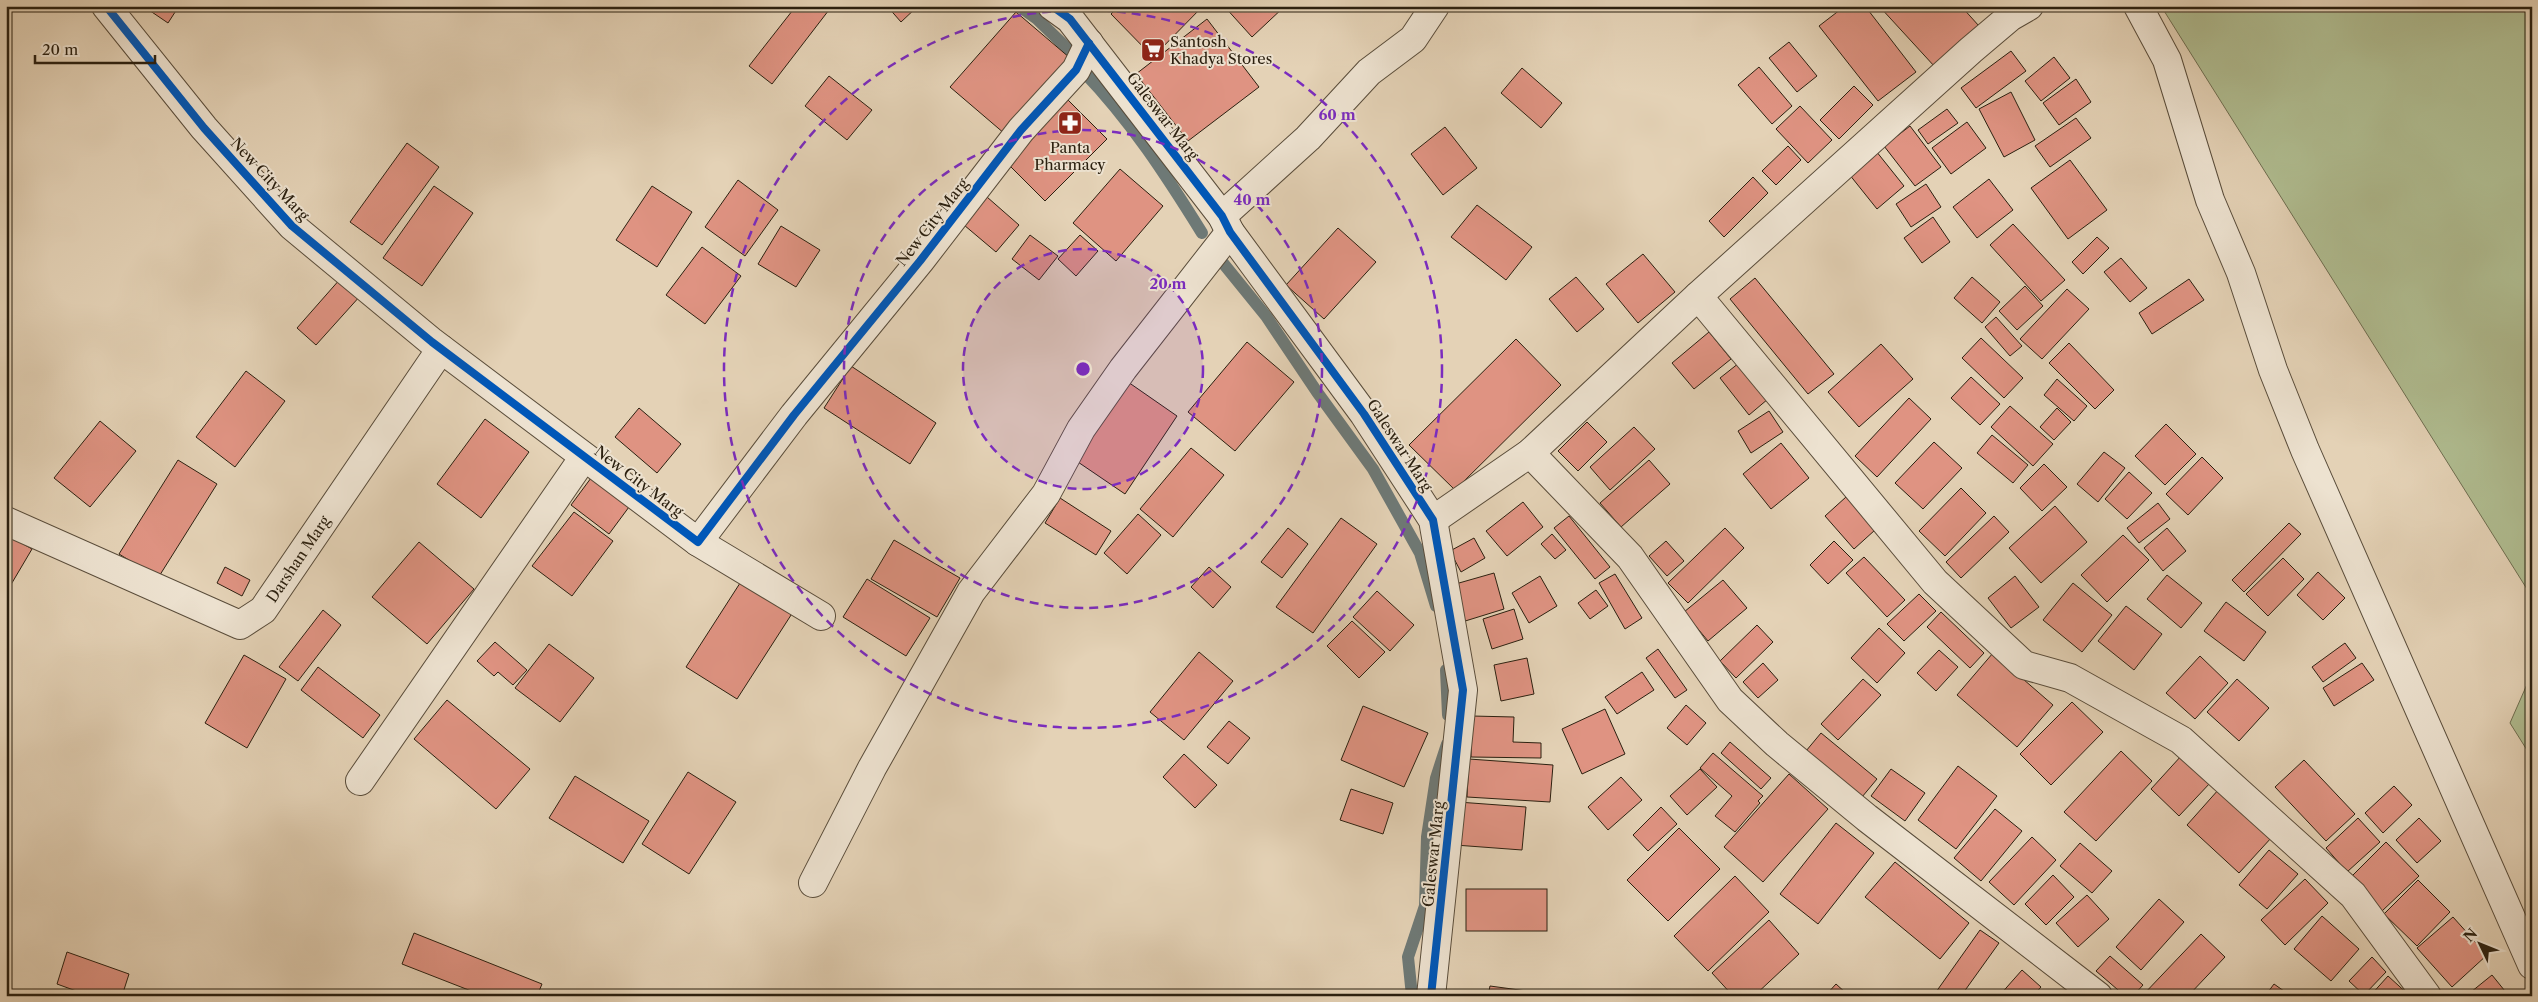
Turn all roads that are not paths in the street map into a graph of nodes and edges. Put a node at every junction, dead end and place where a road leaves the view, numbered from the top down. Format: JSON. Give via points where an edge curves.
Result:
{"nodes":[{"id":1,"x":106,"y":6,"type":"edge"},
{"id":2,"x":1435,"y":6,"type":"edge"},
{"id":3,"x":2029,"y":6,"type":"edge"},
{"id":4,"x":2138,"y":6,"type":"edge"},
{"id":5,"x":1067,"y":10,"type":"edge"},
{"id":6,"x":1089,"y":43,"type":"junction"},
{"id":7,"x":1226,"y":224,"type":"junction"},
{"id":8,"x":1698,"y":296,"type":"junction"},
{"id":9,"x":441,"y":349,"type":"junction"},
{"id":10,"x":1530,"y":453,"type":"junction"},
{"id":11,"x":584,"y":457,"type":"junction"},
{"id":12,"x":1432,"y":520,"type":"junction"},
{"id":13,"x":6,"y":521,"type":"edge"},
{"id":14,"x":698,"y":542,"type":"junction"},
{"id":15,"x":821,"y":616,"type":"dead end"},
{"id":16,"x":360,"y":781,"type":"dead end"},
{"id":17,"x":813,"y":883,"type":"dead end"},
{"id":18,"x":2532,"y":965,"type":"edge"},
{"id":19,"x":1431,"y":996,"type":"edge"},
{"id":20,"x":2098,"y":996,"type":"edge"},
{"id":21,"x":2427,"y":996,"type":"edge"}],
"edges":[{"from":1,"to":9,"type":"street","name":"New City Marg","via":[[204,128],[292,226]]},
{"from":2,"to":7,"type":"street","via":[[1413,39],[1368,72]]},
{"from":3,"to":8,"type":"street","via":[[2010,17],[1971,50]]},
{"from":4,"to":18,"type":"street","via":[[2167,60],[2210,200],[2241,273],[2273,370],[2305,450]]},
{"from":5,"to":6,"type":"street","name":"Galeswar Marg"},
{"from":6,"to":7,"type":"street","name":"Galeswar Marg"},
{"from":6,"to":14,"type":"street","name":"New City Marg","via":[[1076,70],[1021,130],[920,261],[794,415]]},
{"from":7,"to":12,"type":"street","name":"Galeswar Marg","via":[[1364,414]]},
{"from":7,"to":17,"type":"street","via":[[1086,421],[1046,494],[971,592],[872,768]]},
{"from":8,"to":10,"type":"street"},
{"from":8,"to":21,"type":"street","via":[[1935,582],[2024,665],[2070,678],[2181,740],[2353,895]]},
{"from":9,"to":11,"type":"street","name":"New City Marg"},
{"from":9,"to":13,"type":"street","name":"Darshan Marg","via":[[263,610],[240,625]]},
{"from":10,"to":12,"type":"street"},
{"from":10,"to":20,"type":"street","via":[[1630,557],[1730,700],[1777,744],[1867,818]]},
{"from":11,"to":14,"type":"street","name":"New City Marg"},
{"from":11,"to":16,"type":"street"},
{"from":12,"to":19,"type":"street","name":"Galeswar Marg","via":[[1463,690]]},
{"from":14,"to":15,"type":"street"}]}
